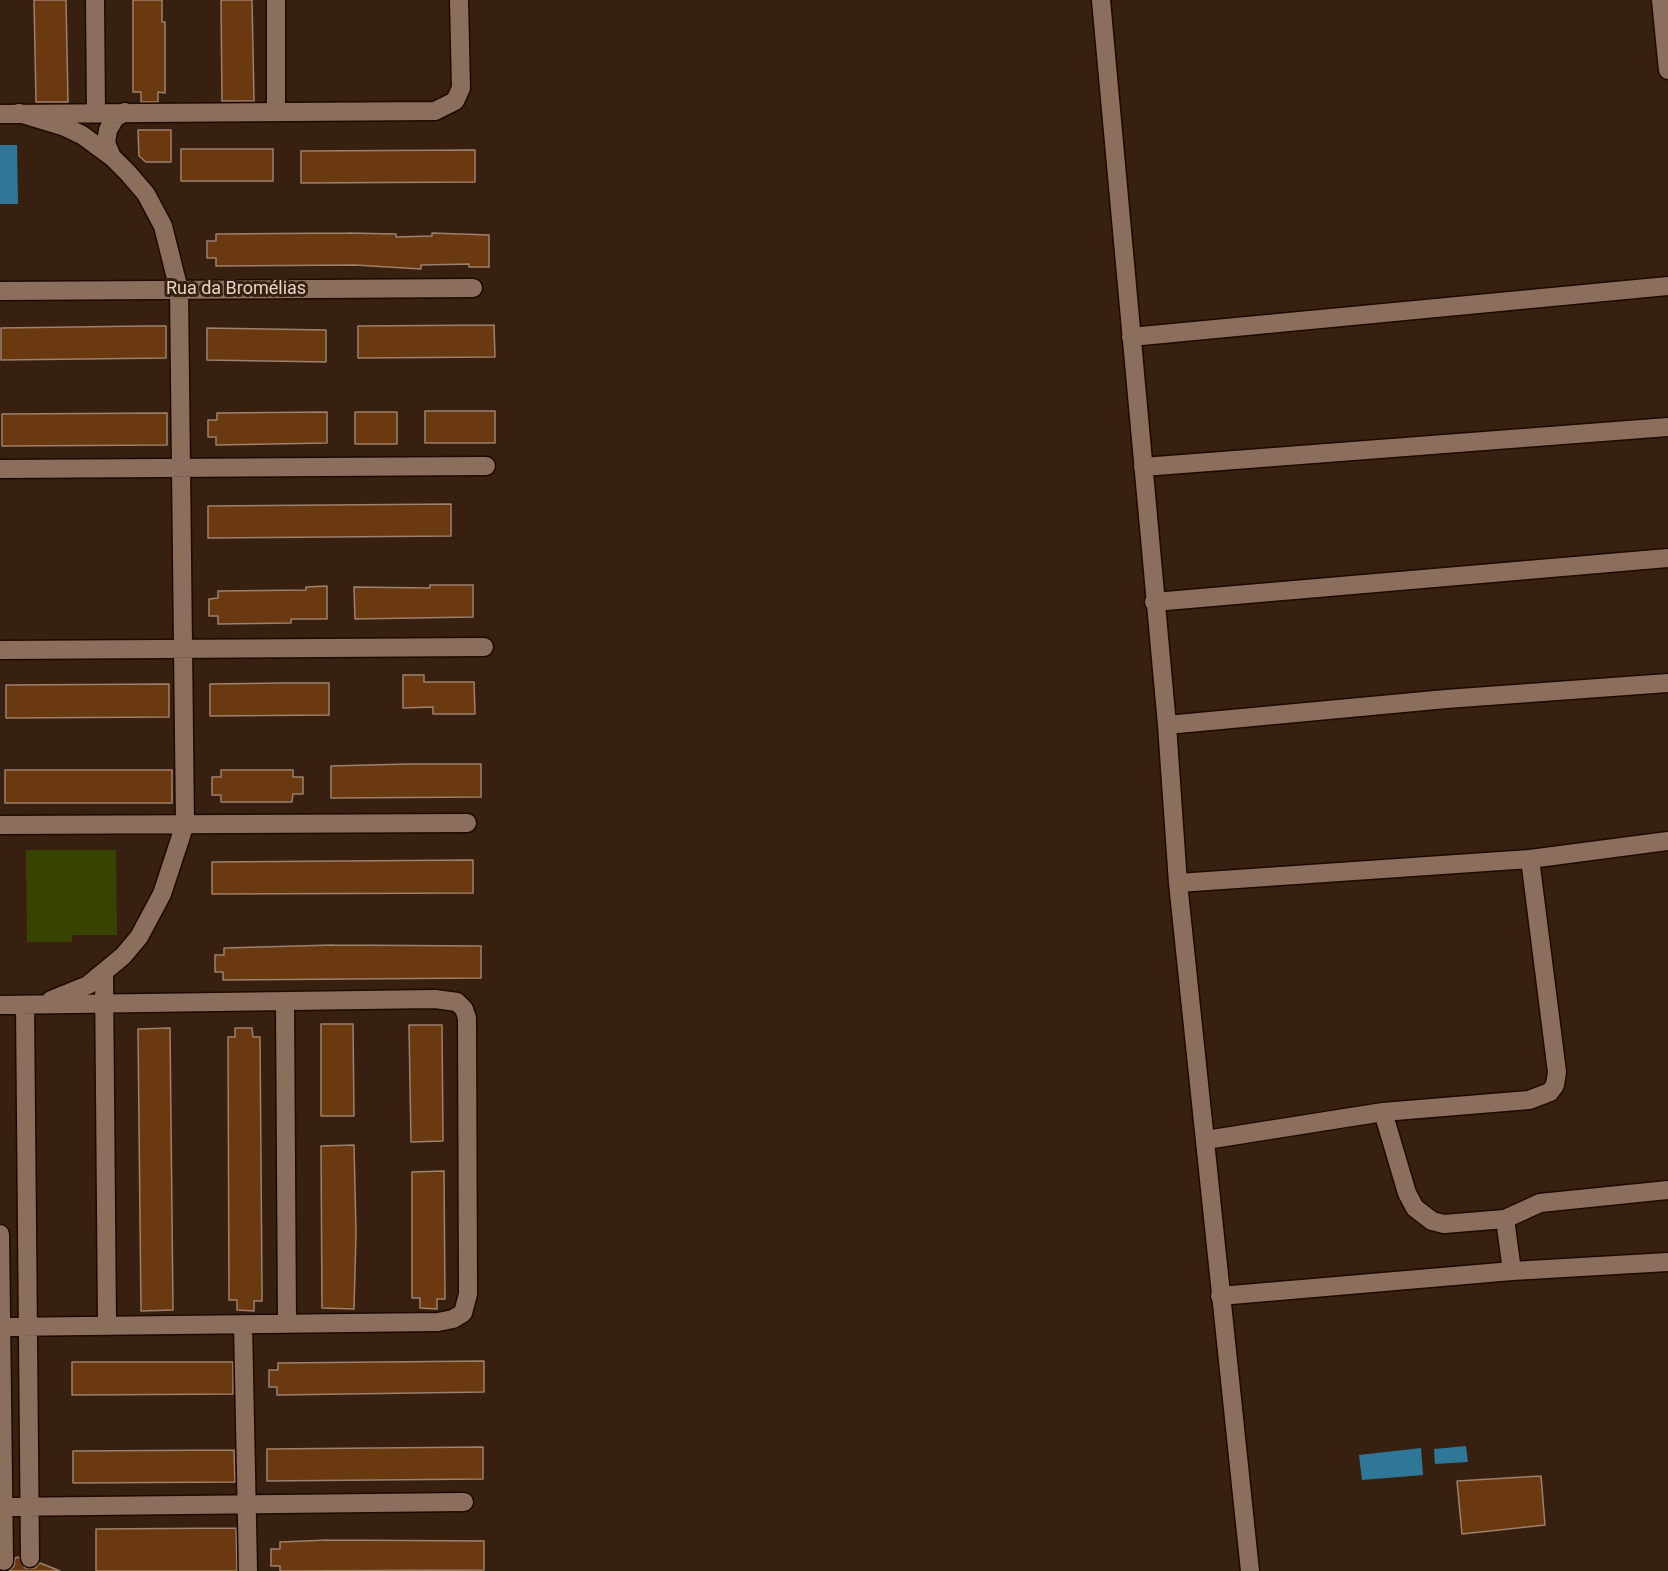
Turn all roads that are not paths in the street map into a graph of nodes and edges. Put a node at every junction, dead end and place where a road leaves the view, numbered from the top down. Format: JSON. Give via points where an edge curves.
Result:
{"nodes":[{"id":1,"x":95,"y":0,"type":"edge"},
{"id":2,"x":276,"y":0,"type":"edge"},
{"id":3,"x":459,"y":0,"type":"edge"},
{"id":4,"x":1101,"y":0,"type":"edge"},
{"id":5,"x":1661,"y":0,"type":"edge"},
{"id":6,"x":1668,"y":70,"type":"edge"},
{"id":7,"x":276,"y":110,"type":"junction"},
{"id":8,"x":96,"y":112,"type":"junction"},
{"id":9,"x":125,"y":112,"type":"junction"},
{"id":10,"x":19,"y":113,"type":"junction"},
{"id":11,"x":0,"y":114,"type":"edge"},
{"id":12,"x":112,"y":157,"type":"junction"},
{"id":13,"x":1668,"y":286,"type":"edge"},
{"id":14,"x":473,"y":288,"type":"dead end"},
{"id":15,"x":179,"y":290,"type":"junction"},
{"id":16,"x":0,"y":291,"type":"edge"},
{"id":17,"x":1131,"y":337,"type":"junction"},
{"id":18,"x":1668,"y":427,"type":"edge"},
{"id":19,"x":486,"y":466,"type":"dead end"},
{"id":20,"x":1143,"y":467,"type":"junction"},
{"id":21,"x":180,"y":468,"type":"junction"},
{"id":22,"x":0,"y":469,"type":"edge"},
{"id":23,"x":1668,"y":558,"type":"edge"},
{"id":24,"x":1154,"y":602,"type":"junction"},
{"id":25,"x":484,"y":647,"type":"dead end"},
{"id":26,"x":182,"y":649,"type":"junction"},
{"id":27,"x":0,"y":650,"type":"edge"},
{"id":28,"x":1668,"y":682,"type":"edge"},
{"id":29,"x":1167,"y":725,"type":"junction"},
{"id":30,"x":466,"y":823,"type":"dead end"},
{"id":31,"x":185,"y":824,"type":"junction"},
{"id":32,"x":0,"y":825,"type":"edge"},
{"id":33,"x":1668,"y":841,"type":"edge"},
{"id":34,"x":1530,"y":860,"type":"junction"},
{"id":35,"x":1178,"y":883,"type":"junction"},
{"id":36,"x":104,"y":974,"type":"junction"},
{"id":37,"x":285,"y":1002,"type":"junction"},
{"id":38,"x":104,"y":1004,"type":"junction"},
{"id":39,"x":0,"y":1005,"type":"edge"},
{"id":40,"x":25,"y":1005,"type":"junction"},
{"id":41,"x":1383,"y":1112,"type":"junction"},
{"id":42,"x":1206,"y":1140,"type":"junction"},
{"id":43,"x":1668,"y":1190,"type":"edge"},
{"id":44,"x":1505,"y":1219,"type":"junction"},
{"id":45,"x":0,"y":1234,"type":"edge"},
{"id":46,"x":1668,"y":1262,"type":"edge"},
{"id":47,"x":1512,"y":1271,"type":"junction"},
{"id":48,"x":1220,"y":1296,"type":"junction"},
{"id":49,"x":243,"y":1324,"type":"junction"},
{"id":50,"x":287,"y":1324,"type":"junction"},
{"id":51,"x":107,"y":1325,"type":"junction"},
{"id":52,"x":28,"y":1326,"type":"junction"},
{"id":53,"x":1,"y":1327,"type":"edge"},
{"id":54,"x":464,"y":1502,"type":"dead end"},
{"id":55,"x":246,"y":1505,"type":"junction"},
{"id":56,"x":2,"y":1507,"type":"edge"},
{"id":57,"x":29,"y":1507,"type":"junction"},
{"id":58,"x":30,"y":1558,"type":"dead end"},
{"id":59,"x":4,"y":1561,"type":"dead end"},
{"id":60,"x":248,"y":1571,"type":"edge"},
{"id":61,"x":1250,"y":1571,"type":"edge"}],
"edges":[{"from":1,"to":8,"type":"street"},
{"from":2,"to":7,"type":"street"},
{"from":3,"to":7,"type":"street","via":[[460,88],[455,101],[447,107],[435,111]]},
{"from":4,"to":17,"type":"street"},
{"from":5,"to":6,"type":"street"},
{"from":7,"to":9,"type":"street"},
{"from":8,"to":9,"type":"street"},
{"from":8,"to":10,"type":"street"},
{"from":9,"to":12,"type":"street","via":[[115,118],[108,130],[106,143]]},
{"from":10,"to":11,"type":"street"},
{"from":10,"to":12,"type":"street","via":[[65,127]]},
{"from":12,"to":15,"type":"street","via":[[155,208]]},
{"from":13,"to":17,"type":"street"},
{"from":14,"to":15,"type":"street","name":"Rua da Bromélias"},
{"from":15,"to":16,"type":"street","name":"Rua da Bromélias"},
{"from":15,"to":21,"type":"street"},
{"from":17,"to":20,"type":"street"},
{"from":18,"to":20,"type":"street"},
{"from":19,"to":21,"type":"street"},
{"from":20,"to":24,"type":"street"},
{"from":21,"to":22,"type":"street"},
{"from":21,"to":26,"type":"street"},
{"from":23,"to":24,"type":"street"},
{"from":24,"to":29,"type":"street"},
{"from":25,"to":26,"type":"street"},
{"from":26,"to":27,"type":"street"},
{"from":26,"to":31,"type":"street"},
{"from":28,"to":29,"type":"street"},
{"from":29,"to":35,"type":"street"},
{"from":30,"to":31,"type":"street"},
{"from":31,"to":32,"type":"street"},
{"from":31,"to":36,"type":"street","via":[[153,914],[123,956]]},
{"from":33,"to":34,"type":"street"},
{"from":34,"to":35,"type":"street"},
{"from":34,"to":41,"type":"street","via":[[1557,1072],[1555,1085],[1550,1092],[1530,1100]]},
{"from":35,"to":42,"type":"street"},
{"from":36,"to":38,"type":"street"},
{"from":36,"to":40,"type":"street","via":[[71,994]]},
{"from":37,"to":38,"type":"street"},
{"from":37,"to":50,"type":"street"},
{"from":37,"to":50,"type":"street","via":[[446,999],[464,1009],[467,1029],[466,1309],[453,1319],[438,1322]]},
{"from":38,"to":40,"type":"street"},
{"from":38,"to":51,"type":"street"},
{"from":39,"to":40,"type":"street"},
{"from":40,"to":52,"type":"street"},
{"from":41,"to":42,"type":"street"},
{"from":41,"to":44,"type":"street","via":[[1415,1208],[1444,1224]]},
{"from":42,"to":48,"type":"street"},
{"from":43,"to":44,"type":"street","via":[[1540,1203]]},
{"from":44,"to":47,"type":"street"},
{"from":45,"to":53,"type":"street"},
{"from":46,"to":47,"type":"street"},
{"from":47,"to":48,"type":"street"},
{"from":48,"to":61,"type":"street"},
{"from":49,"to":50,"type":"street"},
{"from":49,"to":51,"type":"street"},
{"from":49,"to":55,"type":"street"},
{"from":51,"to":52,"type":"street"},
{"from":52,"to":53,"type":"street"},
{"from":52,"to":57,"type":"street"},
{"from":53,"to":56,"type":"street"},
{"from":54,"to":55,"type":"street"},
{"from":55,"to":57,"type":"street"},
{"from":55,"to":60,"type":"street"},
{"from":56,"to":57,"type":"street"},
{"from":56,"to":59,"type":"street"},
{"from":57,"to":58,"type":"street"}]}
